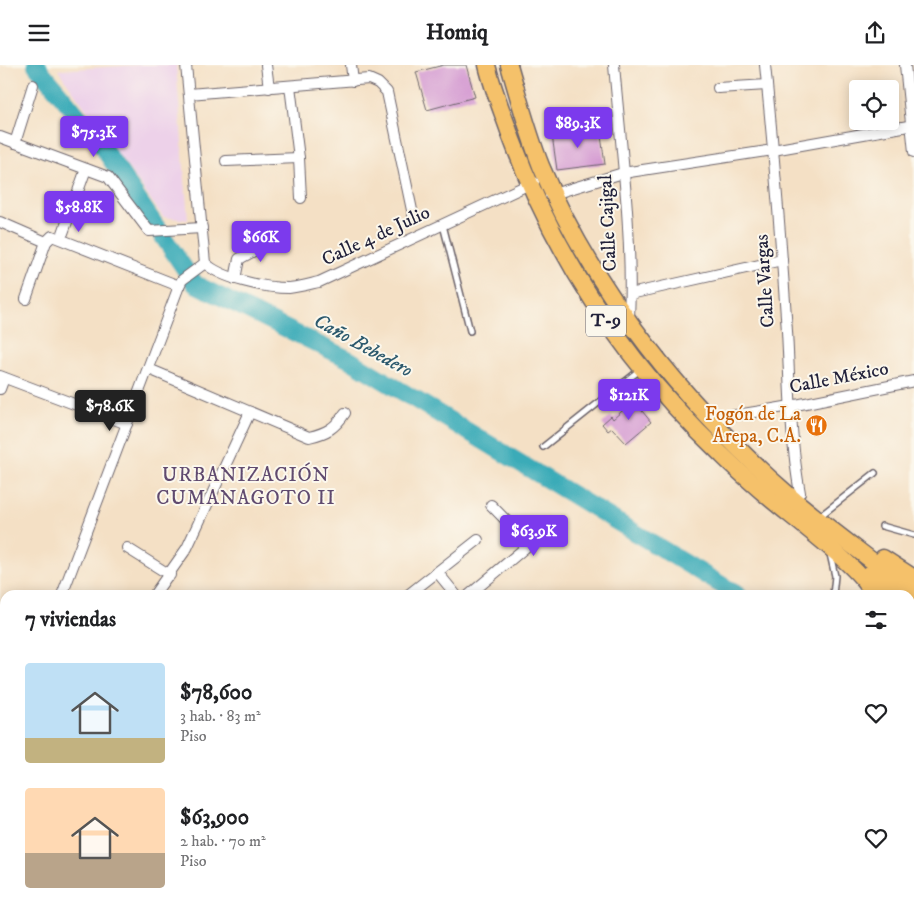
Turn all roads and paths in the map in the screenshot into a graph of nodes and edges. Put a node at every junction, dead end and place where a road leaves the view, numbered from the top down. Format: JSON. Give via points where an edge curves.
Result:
{"nodes":[{"id":1,"x":186,"y":65,"type":"edge"},
{"id":2,"x":266,"y":65,"type":"edge"},
{"id":3,"x":351,"y":65,"type":"edge"},
{"id":4,"x":488,"y":65,"type":"edge"},
{"id":5,"x":509,"y":65,"type":"edge"},
{"id":6,"x":614,"y":65,"type":"edge"},
{"id":7,"x":765,"y":65,"type":"edge"},
{"id":8,"x":904,"y":65,"type":"edge"},
{"id":9,"x":353,"y":81,"type":"junction"},
{"id":10,"x":34,"y":85,"type":"dead end"},
{"id":11,"x":767,"y":85,"type":"junction"},
{"id":12,"x":290,"y":87,"type":"junction"},
{"id":13,"x":269,"y":88,"type":"junction"},
{"id":14,"x":718,"y":88,"type":"dead end"},
{"id":15,"x":189,"y":94,"type":"junction"},
{"id":16,"x":912,"y":125,"type":"edge"},
{"id":17,"x":0,"y":137,"type":"edge"},
{"id":18,"x":15,"y":143,"type":"junction"},
{"id":19,"x":774,"y":150,"type":"junction"},
{"id":20,"x":914,"y":152,"type":"edge"},
{"id":21,"x":299,"y":158,"type":"junction"},
{"id":22,"x":226,"y":161,"type":"dead end"},
{"id":23,"x":86,"y":169,"type":"junction"},
{"id":24,"x":623,"y":173,"type":"junction"},
{"id":25,"x":546,"y":176,"type":"junction"},
{"id":26,"x":529,"y":184,"type":"junction"},
{"id":27,"x":554,"y":194,"type":"junction"},
{"id":28,"x":301,"y":198,"type":"dead end"},
{"id":29,"x":538,"y":200,"type":"junction"},
{"id":30,"x":413,"y":215,"type":"dead end"},
{"id":31,"x":0,"y":222,"type":"edge"},
{"id":32,"x":443,"y":224,"type":"junction"},
{"id":33,"x":202,"y":227,"type":"junction"},
{"id":34,"x":63,"y":233,"type":"dead end"},
{"id":35,"x":276,"y":239,"type":"dead end"},
{"id":36,"x":46,"y":242,"type":"junction"},
{"id":37,"x":782,"y":260,"type":"junction"},
{"id":38,"x":205,"y":263,"type":"junction"},
{"id":39,"x":235,"y":279,"type":"junction"},
{"id":40,"x":181,"y":283,"type":"junction"},
{"id":41,"x":630,"y":294,"type":"junction"},
{"id":42,"x":26,"y":299,"type":"dead end"},
{"id":43,"x":629,"y":319,"type":"junction"},
{"id":44,"x":470,"y":331,"type":"dead end"},
{"id":45,"x":149,"y":369,"type":"junction"},
{"id":46,"x":642,"y":369,"type":"junction"},
{"id":47,"x":2,"y":377,"type":"edge"},
{"id":48,"x":914,"y":381,"type":"edge"},
{"id":49,"x":0,"y":389,"type":"edge"},
{"id":50,"x":792,"y":406,"type":"junction"},
{"id":51,"x":250,"y":412,"type":"junction"},
{"id":52,"x":345,"y":413,"type":"dead end"},
{"id":53,"x":712,"y":419,"type":"junction"},
{"id":54,"x":127,"y":424,"type":"junction"},
{"id":55,"x":542,"y":447,"type":"dead end"},
{"id":56,"x":746,"y":454,"type":"junction"},
{"id":57,"x":875,"y":473,"type":"dead end"},
{"id":58,"x":800,"y":493,"type":"junction"},
{"id":59,"x":491,"y":505,"type":"dead end"},
{"id":60,"x":824,"y":513,"type":"junction"},
{"id":61,"x":802,"y":525,"type":"junction"},
{"id":62,"x":882,"y":526,"type":"dead end"},
{"id":63,"x":914,"y":535,"type":"edge"},
{"id":64,"x":478,"y":540,"type":"dead end"},
{"id":65,"x":828,"y":546,"type":"junction"},
{"id":66,"x":127,"y":548,"type":"dead end"},
{"id":67,"x":880,"y":555,"type":"junction"},
{"id":68,"x":914,"y":561,"type":"edge"},
{"id":69,"x":438,"y":573,"type":"junction"},
{"id":70,"x":170,"y":575,"type":"junction"},
{"id":71,"x":64,"y":590,"type":"edge"},
{"id":72,"x":158,"y":590,"type":"edge"},
{"id":73,"x":415,"y":590,"type":"edge"},
{"id":74,"x":452,"y":590,"type":"edge"},
{"id":75,"x":475,"y":590,"type":"edge"},
{"id":76,"x":834,"y":590,"type":"edge"},
{"id":77,"x":872,"y":590,"type":"edge"},
{"id":78,"x":886,"y":590,"type":"edge"},
{"id":79,"x":902,"y":590,"type":"edge"},
{"id":80,"x":906,"y":590,"type":"edge"}],
"edges":[{"from":1,"to":15,"type":"street"},
{"from":2,"to":13,"type":"street"},
{"from":3,"to":9,"type":"street"},
{"from":4,"to":26,"type":"main road","number":"T-9"},
{"from":5,"to":25,"type":"main road","number":"T-9"},
{"from":6,"to":24,"type":"street","name":"Calle Cajigal"},
{"from":7,"to":11,"type":"street","name":"Calle Vargas"},
{"from":8,"to":16,"type":"street"},
{"from":9,"to":12,"type":"street"},
{"from":9,"to":30,"type":"street","via":[[369,79],[387,92]]},
{"from":10,"to":18,"type":"street"},
{"from":11,"to":14,"type":"street"},
{"from":11,"to":19,"type":"street","name":"Calle Vargas"},
{"from":12,"to":13,"type":"street"},
{"from":12,"to":21,"type":"street"},
{"from":13,"to":15,"type":"street"},
{"from":15,"to":33,"type":"street"},
{"from":16,"to":19,"type":"street"},
{"from":16,"to":20,"type":"street"},
{"from":17,"to":18,"type":"street"},
{"from":18,"to":23,"type":"street"},
{"from":19,"to":24,"type":"street"},
{"from":19,"to":37,"type":"street","name":"Calle Vargas"},
{"from":21,"to":22,"type":"street"},
{"from":21,"to":28,"type":"street"},
{"from":23,"to":33,"type":"street","via":[[108,177],[148,231]]},
{"from":23,"to":34,"type":"street"},
{"from":24,"to":27,"type":"street"},
{"from":24,"to":41,"type":"street","name":"Calle Cajigal"},
{"from":25,"to":26,"type":"street","name":"Calle 4 de Julio"},
{"from":25,"to":27,"type":"main road","number":"T-9"},
{"from":26,"to":29,"type":"main road","number":"T-9"},
{"from":26,"to":32,"type":"street","name":"Calle 4 de Julio"},
{"from":27,"to":29,"type":"street"},
{"from":27,"to":43,"type":"main road","number":"T-9","via":[[596,273]]},
{"from":29,"to":46,"type":"main road","number":"T-9","via":[[568,260],[612,332]]},
{"from":31,"to":36,"type":"street"},
{"from":32,"to":39,"type":"street","name":"Calle 4 de Julio","via":[[319,282],[289,287]]},
{"from":32,"to":44,"type":"lane"},
{"from":33,"to":38,"type":"street"},
{"from":35,"to":39,"type":"street","via":[[239,259]]},
{"from":36,"to":40,"type":"street","via":[[52,236]]},
{"from":36,"to":42,"type":"street"},
{"from":37,"to":41,"type":"street"},
{"from":37,"to":50,"type":"street","name":"Calle Vargas"},
{"from":38,"to":39,"type":"street","name":"Calle 4 de Julio","via":[[212,270]]},
{"from":38,"to":40,"type":"street"},
{"from":40,"to":45,"type":"street"},
{"from":41,"to":43,"type":"street","name":"Calle Cajigal"},
{"from":43,"to":53,"type":"main road","number":"T-9","via":[[664,369]]},
{"from":45,"to":51,"type":"street"},
{"from":45,"to":54,"type":"street"},
{"from":46,"to":55,"type":"lane"},
{"from":46,"to":61,"type":"main road","number":"T-9","via":[[720,454]]},
{"from":47,"to":49,"type":"street"},
{"from":47,"to":54,"type":"street"},
{"from":48,"to":50,"type":"street","name":"Calle México"},
{"from":50,"to":53,"type":"street","name":"Calle México"},
{"from":50,"to":58,"type":"street","name":"Calle Vargas","via":[[791,432]]},
{"from":51,"to":52,"type":"street","via":[[309,437],[336,427]]},
{"from":51,"to":70,"type":"street","via":[[187,548]]},
{"from":53,"to":56,"type":"main road","number":"T-9"},
{"from":54,"to":71,"type":"street"},
{"from":56,"to":58,"type":"main road","number":"T-9"},
{"from":56,"to":79,"type":"main road","number":"T-9"},
{"from":57,"to":60,"type":"lane"},
{"from":58,"to":60,"type":"main road","number":"T-9"},
{"from":59,"to":75,"type":"street","via":[[527,542],[526,547]]},
{"from":60,"to":67,"type":"main road","number":"T-9"},
{"from":61,"to":65,"type":"main road","number":"T-9"},
{"from":61,"to":78,"type":"main road"},
{"from":62,"to":63,"type":"lane"},
{"from":64,"to":69,"type":"street"},
{"from":65,"to":76,"type":"lane","via":[[835,576]]},
{"from":65,"to":77,"type":"main road","number":"T-9"},
{"from":66,"to":70,"type":"street"},
{"from":67,"to":68,"type":"main road","number":"T-9"},
{"from":67,"to":80,"type":"main road","number":"T-9"},
{"from":69,"to":73,"type":"street"},
{"from":69,"to":74,"type":"street"},
{"from":70,"to":72,"type":"street"}]}
